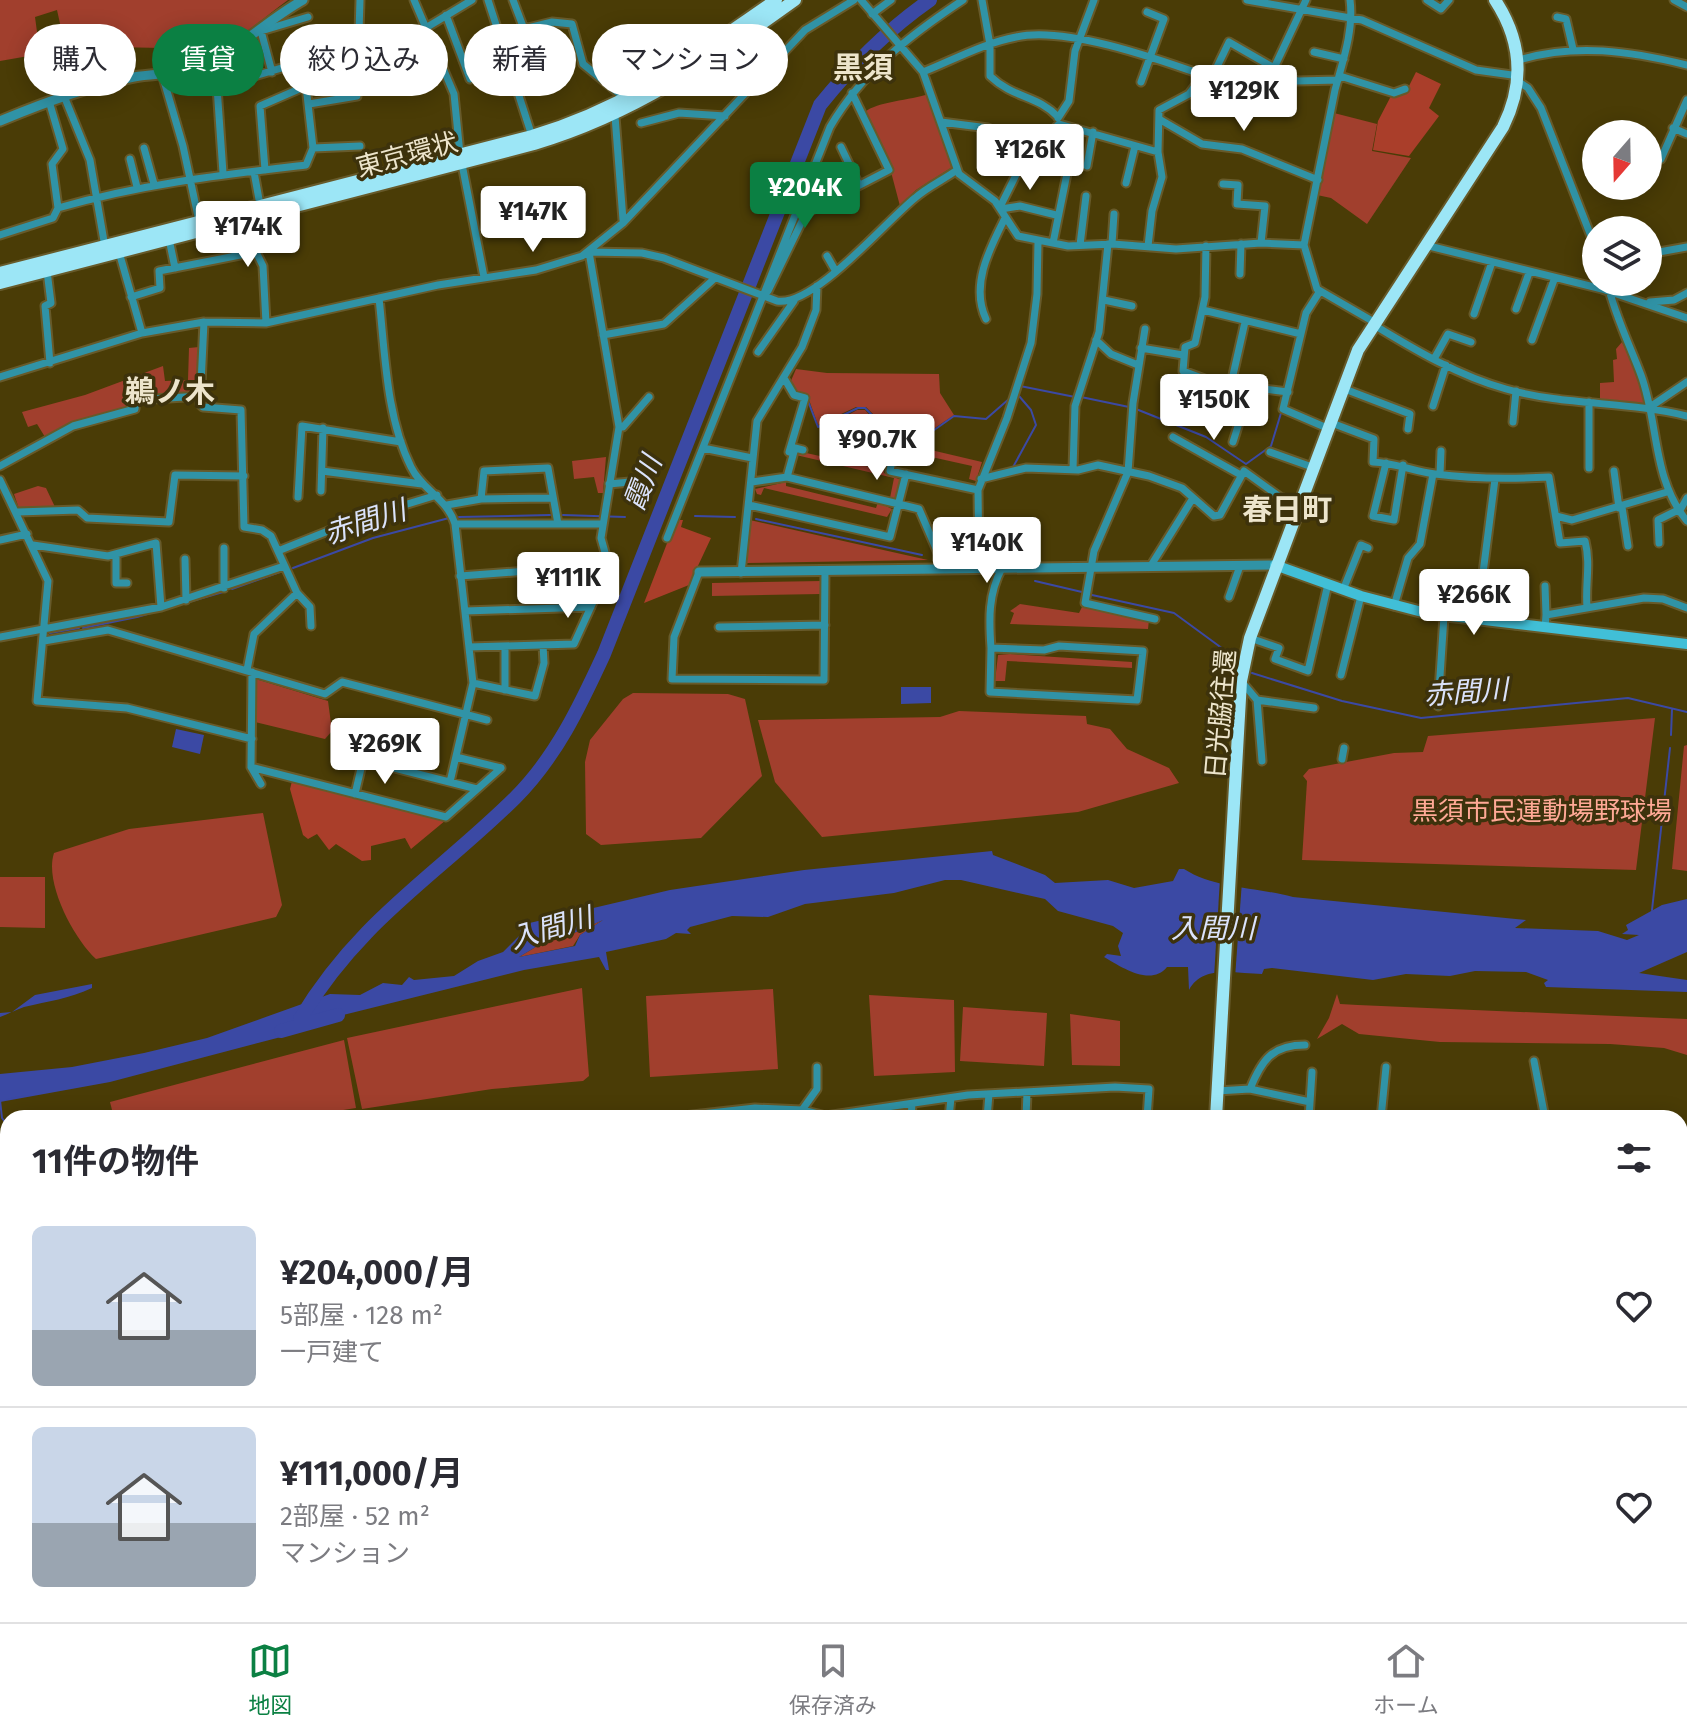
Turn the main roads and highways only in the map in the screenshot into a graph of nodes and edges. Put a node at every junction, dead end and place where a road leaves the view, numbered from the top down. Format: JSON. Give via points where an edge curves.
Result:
{"nodes":[{"id":1,"x":776,"y":0,"type":"edge"},
{"id":2,"x":795,"y":0,"type":"edge"},
{"id":3,"x":1495,"y":0,"type":"edge"},
{"id":4,"x":461,"y":158,"type":"junction"},
{"id":5,"x":260,"y":211,"type":"junction"},
{"id":6,"x":110,"y":250,"type":"junction"},
{"id":7,"x":0,"y":273,"type":"edge"},
{"id":8,"x":0,"y":283,"type":"edge"},
{"id":9,"x":1275,"y":565,"type":"junction"},
{"id":10,"x":1687,"y":644,"type":"edge"},
{"id":11,"x":1216,"y":1110,"type":"edge"}],
"edges":[{"from":1,"to":4,"type":"highway","name":"東京環状","via":[[627,100],[589,118]]},
{"from":2,"to":4,"type":"highway","name":"東京環状","via":[[666,88],[615,116],[550,140]]},
{"from":3,"to":9,"type":"highway","name":"日光脇往還","via":[[1519,60],[1519,79],[1503,127],[1373,323],[1342,388]]},
{"from":4,"to":5,"type":"highway","name":"東京環状"},
{"from":5,"to":6,"type":"highway","name":"東京環状","via":[[169,239]]},
{"from":5,"to":6,"type":"highway","name":"東京環状","via":[[199,221]]},
{"from":6,"to":7,"type":"highway","name":"東京環状"},
{"from":6,"to":8,"type":"highway","name":"東京環状"},
{"from":9,"to":10,"type":"main road","via":[[1394,606],[1444,616]]},
{"from":9,"to":11,"type":"highway","name":"日光脇往還","via":[[1241,681]]}]}
